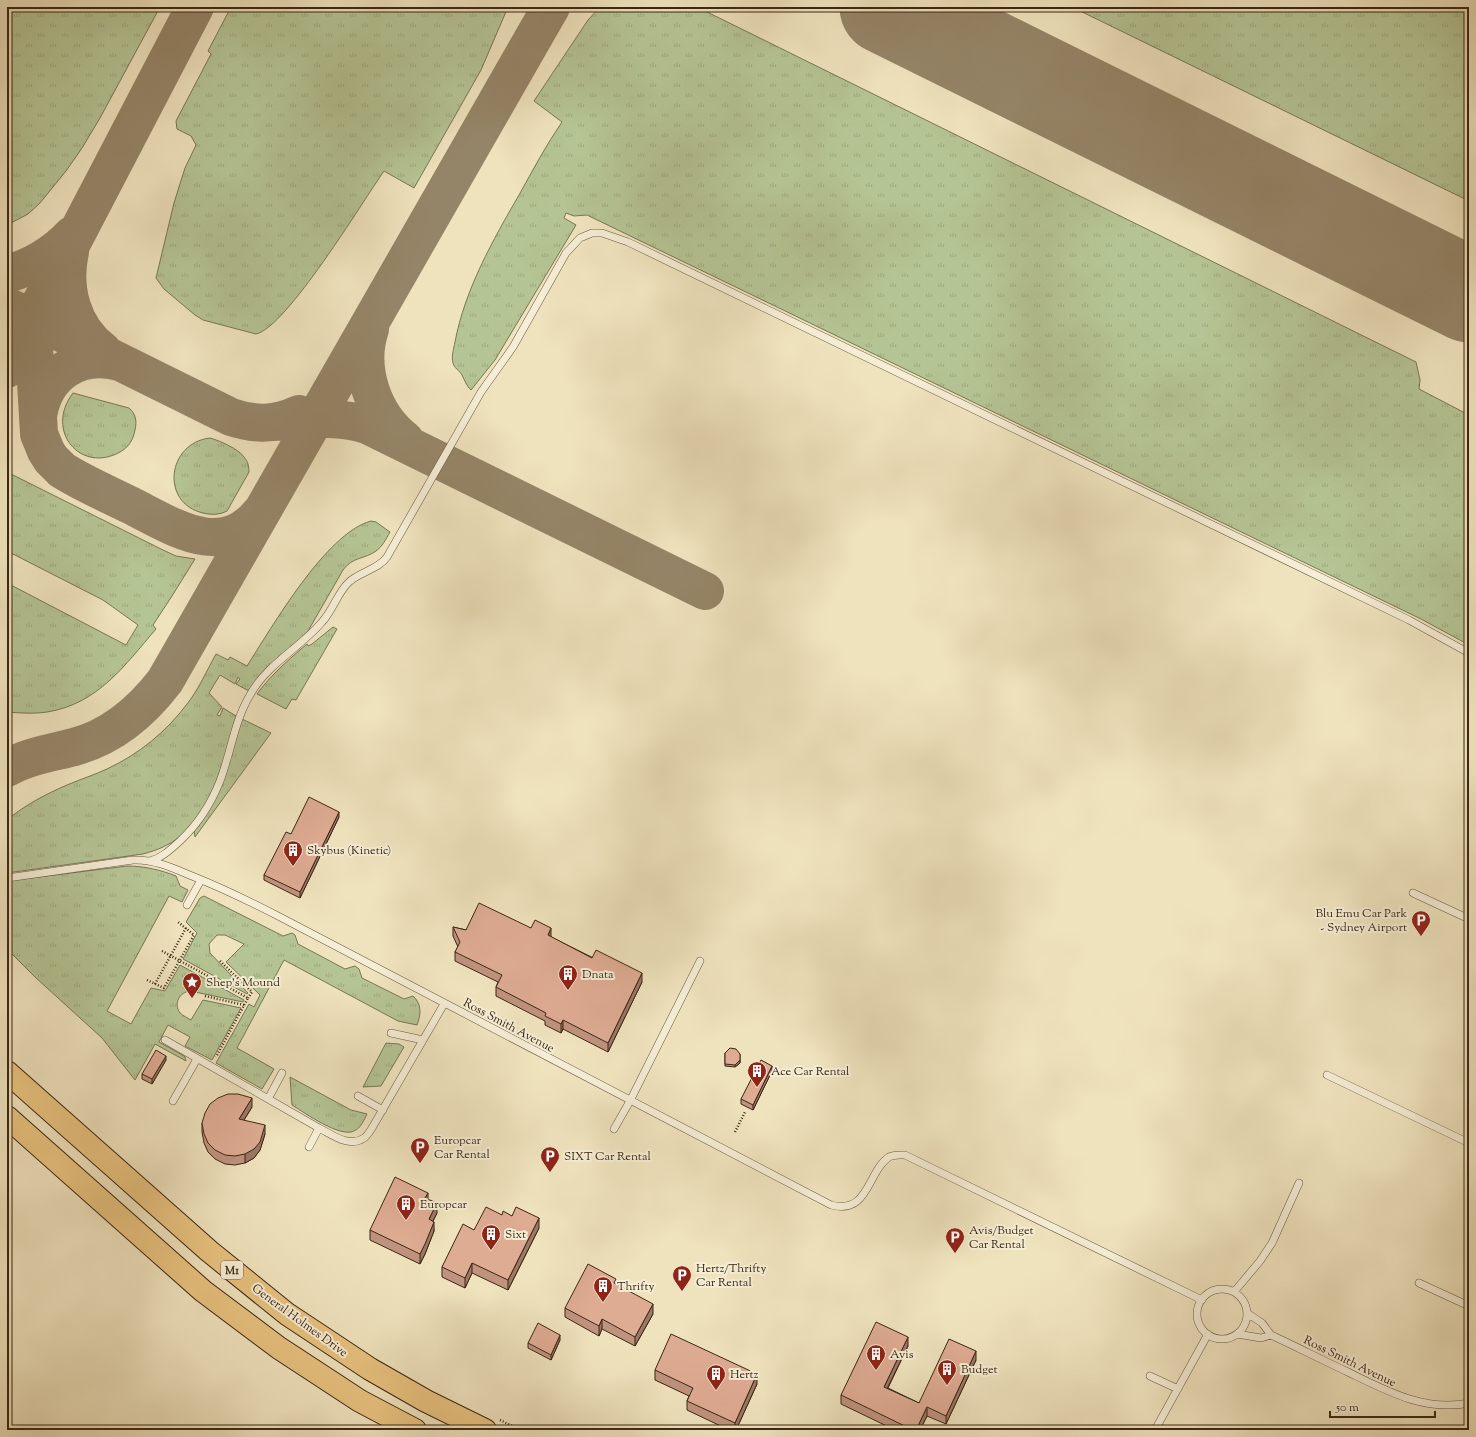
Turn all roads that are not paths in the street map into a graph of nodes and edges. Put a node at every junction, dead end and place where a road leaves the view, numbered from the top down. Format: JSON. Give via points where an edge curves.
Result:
{"nodes":[{"id":1,"x":1469,"y":652,"type":"edge"},
{"id":2,"x":150,"y":861,"type":"junction"},
{"id":3,"x":7,"y":878,"type":"edge"},
{"id":4,"x":201,"y":880,"type":"junction"},
{"id":5,"x":1413,"y":892,"type":"dead end"},
{"id":6,"x":187,"y":905,"type":"dead end"},
{"id":7,"x":1469,"y":918,"type":"edge"},
{"id":8,"x":700,"y":961,"type":"dead end"},
{"id":9,"x":444,"y":1004,"type":"junction"},
{"id":10,"x":391,"y":1033,"type":"dead end"},
{"id":11,"x":165,"y":1040,"type":"dead end"},
{"id":12,"x":423,"y":1040,"type":"junction"},
{"id":13,"x":197,"y":1058,"type":"junction"},
{"id":14,"x":7,"y":1072,"type":"edge"},
{"id":15,"x":282,"y":1073,"type":"dead end"},
{"id":16,"x":1327,"y":1075,"type":"dead end"},
{"id":17,"x":358,"y":1096,"type":"dead end"},
{"id":18,"x":268,"y":1099,"type":"junction"},
{"id":19,"x":173,"y":1101,"type":"dead end"},
{"id":20,"x":630,"y":1101,"type":"junction"},
{"id":21,"x":383,"y":1110,"type":"junction"},
{"id":22,"x":7,"y":1117,"type":"edge"},
{"id":23,"x":319,"y":1128,"type":"junction"},
{"id":24,"x":614,"y":1129,"type":"dead end"},
{"id":25,"x":1469,"y":1143,"type":"edge"},
{"id":26,"x":309,"y":1147,"type":"dead end"},
{"id":27,"x":1299,"y":1183,"type":"dead end"},
{"id":28,"x":1419,"y":1284,"type":"dead end"},
{"id":29,"x":203,"y":1291,"type":"junction"},
{"id":30,"x":1234,"y":1292,"type":"junction"},
{"id":31,"x":1202,"y":1300,"type":"junction"},
{"id":32,"x":1469,"y":1306,"type":"edge"},
{"id":33,"x":1247,"y":1313,"type":"junction"},
{"id":34,"x":1208,"y":1334,"type":"junction"},
{"id":35,"x":1237,"y":1334,"type":"junction"},
{"id":36,"x":1271,"y":1335,"type":"junction"},
{"id":37,"x":1150,"y":1376,"type":"dead end"},
{"id":38,"x":1178,"y":1389,"type":"junction"},
{"id":39,"x":1469,"y":1403,"type":"edge"},
{"id":40,"x":489,"y":1424,"type":"edge"},
{"id":41,"x":387,"y":1430,"type":"edge"},
{"id":42,"x":415,"y":1430,"type":"edge"},
{"id":43,"x":1155,"y":1430,"type":"edge"}],
"edges":[{"from":1,"to":2,"type":"lane","via":[[1409,620],[628,242],[602,233],[592,233],[580,238],[566,253],[513,347],[481,392],[385,560],[350,581],[321,623],[258,683],[239,718],[220,780],[205,812],[172,849]]},
{"from":2,"to":3,"type":"lane","via":[[133,860]]},
{"from":2,"to":4,"type":"lane","name":"Ross Smith Avenue"},
{"from":4,"to":6,"type":"lane"},
{"from":4,"to":9,"type":"lane","name":"Ross Smith Avenue","via":[[280,917]]},
{"from":5,"to":7,"type":"lane"},
{"from":8,"to":20,"type":"lane"},
{"from":9,"to":12,"type":"lane"},
{"from":9,"to":20,"type":"lane","name":"Ross Smith Avenue"},
{"from":10,"to":12,"type":"lane"},
{"from":11,"to":13,"type":"lane"},
{"from":12,"to":21,"type":"lane"},
{"from":13,"to":18,"type":"lane"},
{"from":13,"to":19,"type":"lane"},
{"from":14,"to":40,"type":"highway","name":"General Holmes Drive","number":"M1","via":[[209,1251],[287,1314],[370,1369],[426,1401]]},
{"from":15,"to":18,"type":"lane"},
{"from":16,"to":25,"type":"lane"},
{"from":17,"to":21,"type":"lane"},
{"from":18,"to":23,"type":"lane"},
{"from":20,"to":24,"type":"lane"},
{"from":20,"to":31,"type":"lane","name":"Ross Smith Avenue","via":[[831,1205],[841,1207],[854,1203],[863,1195],[889,1157],[905,1155]]},
{"from":21,"to":23,"type":"lane","via":[[364,1138],[353,1142]]},
{"from":22,"to":29,"type":"highway"},
{"from":23,"to":26,"type":"lane"},
{"from":27,"to":30,"type":"lane","via":[[1272,1243]]},
{"from":28,"to":32,"type":"lane"},
{"from":29,"to":41,"type":"highway","via":[[268,1355],[359,1415]]},
{"from":29,"to":42,"type":"highway","via":[[298,1361],[360,1401]]},
{"from":30,"to":31,"type":"lane","via":[[1220,1289]]},
{"from":30,"to":33,"type":"lane","via":[[1246,1305]]},
{"from":31,"to":34,"type":"lane","via":[[1198,1314],[1199,1322]]},
{"from":33,"to":35,"type":"lane","via":[[1246,1322]]},
{"from":33,"to":36,"type":"lane","name":"Ross Smith Avenue","via":[[1262,1323]]},
{"from":34,"to":35,"type":"lane","via":[[1223,1339]]},
{"from":34,"to":38,"type":"lane"},
{"from":35,"to":36,"type":"lane","name":"Ross Smith Avenue","via":[[1261,1338]]},
{"from":36,"to":39,"type":"lane","name":"Ross Smith Avenue","via":[[1405,1398],[1439,1405]]},
{"from":37,"to":38,"type":"lane"},
{"from":38,"to":43,"type":"lane"}]}
